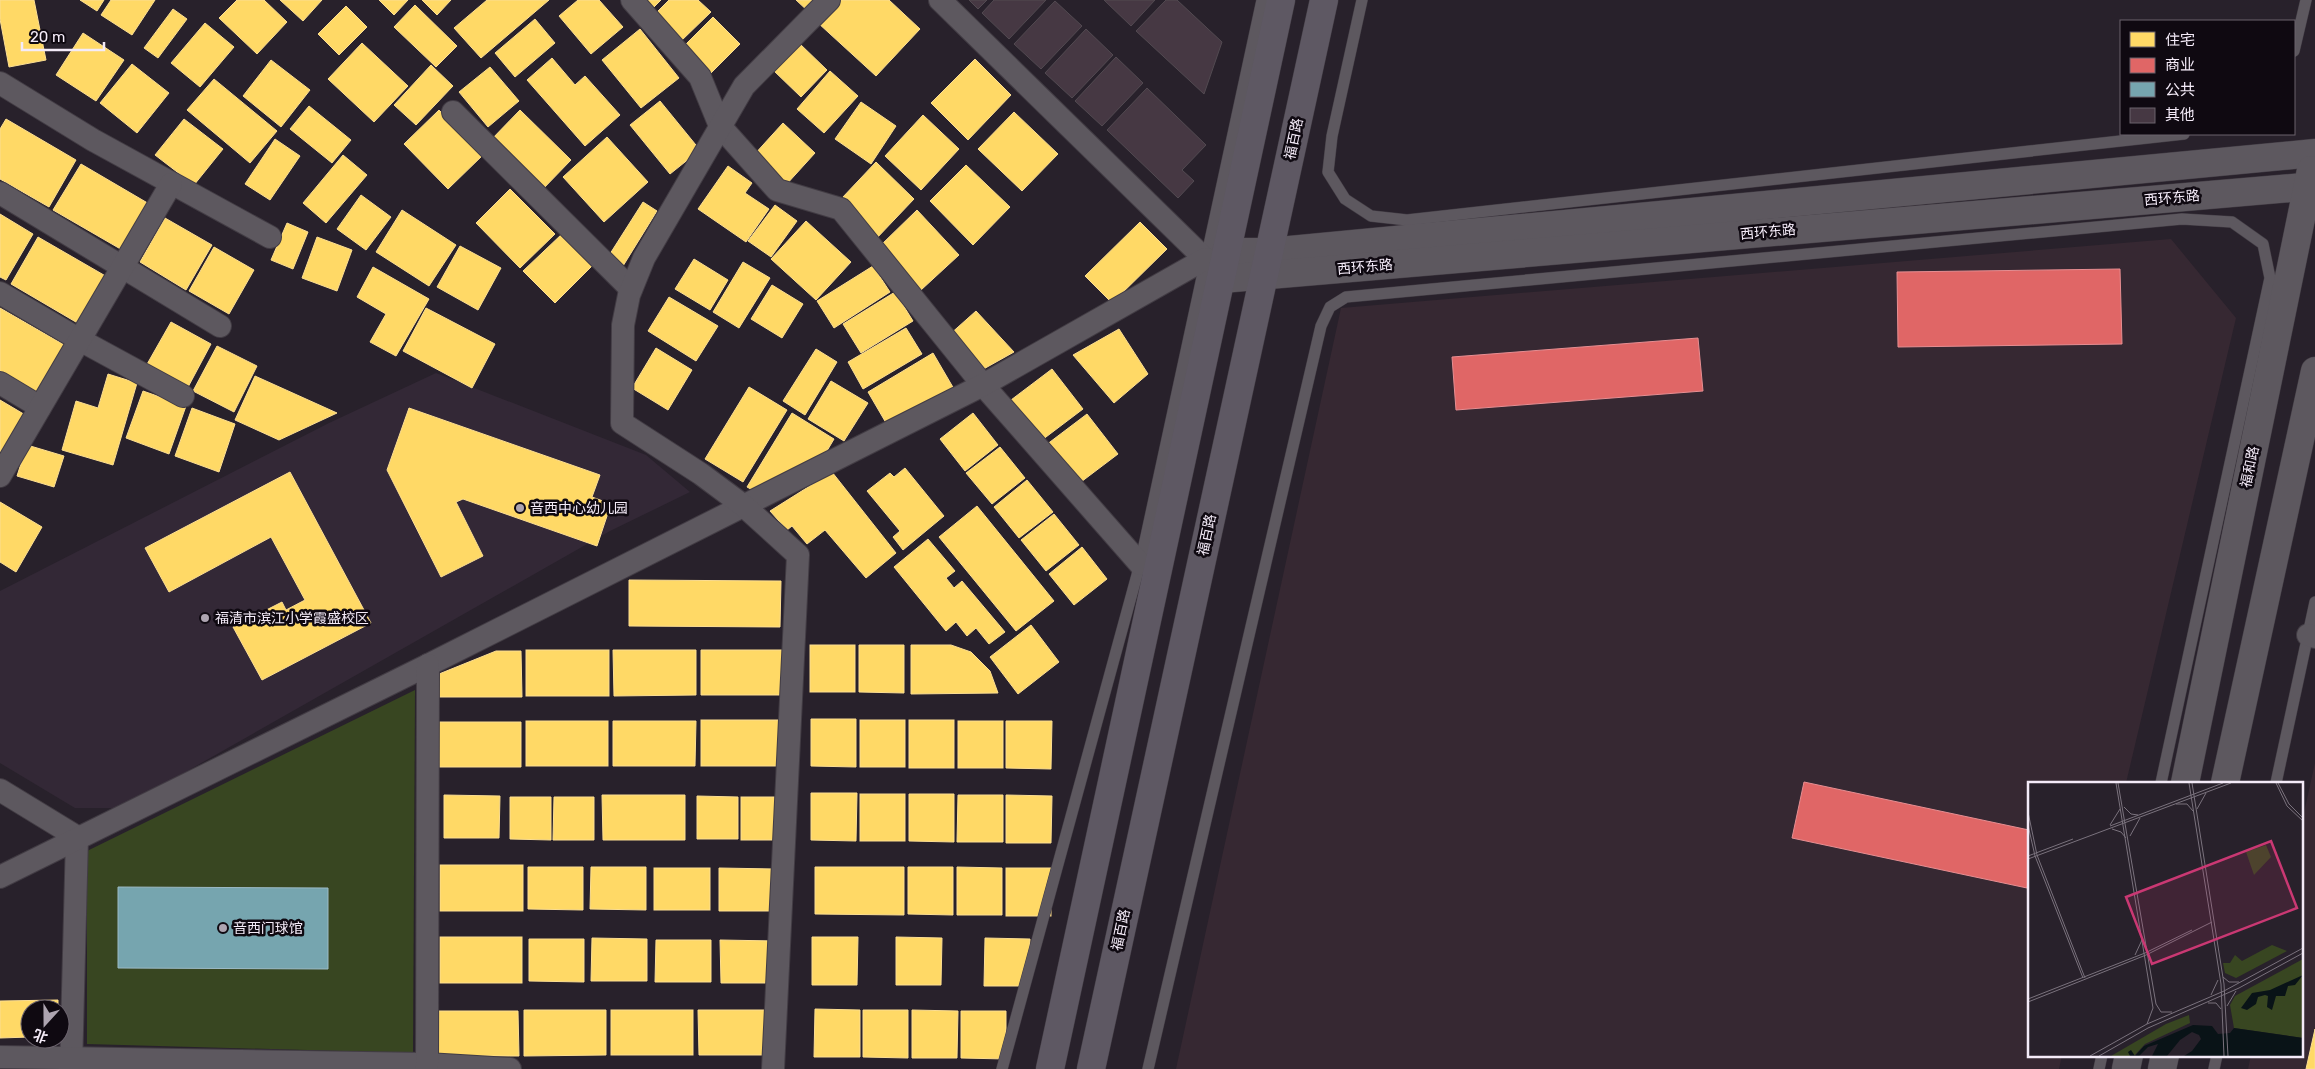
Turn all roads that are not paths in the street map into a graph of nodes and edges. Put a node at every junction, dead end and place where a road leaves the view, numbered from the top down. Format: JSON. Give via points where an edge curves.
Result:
{"nodes":[{"id":1,"x":632,"y":0,"type":"edge"},
{"id":2,"x":829,"y":0,"type":"edge"},
{"id":3,"x":940,"y":0,"type":"edge"},
{"id":4,"x":1262,"y":0,"type":"edge"},
{"id":5,"x":1281,"y":0,"type":"edge"},
{"id":6,"x":1324,"y":0,"type":"edge"},
{"id":7,"x":1362,"y":0,"type":"edge"},
{"id":8,"x":2306,"y":0,"type":"edge"},
{"id":9,"x":2295,"y":48,"type":"edge"},
{"id":10,"x":0,"y":83,"type":"edge"},
{"id":11,"x":453,"y":112,"type":"dead end"},
{"id":12,"x":720,"y":126,"type":"junction"},
{"id":13,"x":2175,"y":135,"type":"edge"},
{"id":14,"x":2315,"y":153,"type":"edge"},
{"id":15,"x":171,"y":184,"type":"junction"},
{"id":16,"x":2311,"y":186,"type":"edge"},
{"id":17,"x":0,"y":193,"type":"edge"},
{"id":18,"x":270,"y":237,"type":"dead end"},
{"id":19,"x":1219,"y":263,"type":"junction"},
{"id":20,"x":1266,"y":264,"type":"junction"},
{"id":21,"x":123,"y":267,"type":"junction"},
{"id":22,"x":631,"y":289,"type":"junction"},
{"id":23,"x":0,"y":293,"type":"edge"},
{"id":24,"x":220,"y":326,"type":"dead end"},
{"id":25,"x":80,"y":340,"type":"junction"},
{"id":26,"x":0,"y":384,"type":"edge"},
{"id":27,"x":983,"y":385,"type":"junction"},
{"id":28,"x":2313,"y":385,"type":"edge"},
{"id":29,"x":183,"y":396,"type":"dead end"},
{"id":30,"x":40,"y":408,"type":"junction"},
{"id":31,"x":0,"y":476,"type":"edge"},
{"id":32,"x":744,"y":506,"type":"junction"},
{"id":33,"x":1140,"y":564,"type":"junction"},
{"id":34,"x":2315,"y":602,"type":"edge"},
{"id":35,"x":2311,"y":636,"type":"edge"},
{"id":36,"x":428,"y":665,"type":"junction"},
{"id":37,"x":2161,"y":782,"type":"edge"},
{"id":38,"x":2185,"y":782,"type":"edge"},
{"id":39,"x":2225,"y":782,"type":"edge"},
{"id":40,"x":2276,"y":782,"type":"edge"},
{"id":41,"x":0,"y":790,"type":"edge"},
{"id":42,"x":77,"y":837,"type":"junction"},
{"id":43,"x":0,"y":877,"type":"edge"},
{"id":44,"x":2102,"y":1056,"type":"edge"},
{"id":45,"x":2129,"y":1056,"type":"edge"},
{"id":46,"x":2165,"y":1056,"type":"edge"},
{"id":47,"x":2217,"y":1056,"type":"edge"},
{"id":48,"x":0,"y":1057,"type":"edge"},
{"id":49,"x":71,"y":1063,"type":"edge"},
{"id":50,"x":427,"y":1067,"type":"edge"},
{"id":51,"x":510,"y":1069,"type":"edge"},
{"id":52,"x":773,"y":1069,"type":"edge"},
{"id":53,"x":1002,"y":1069,"type":"edge"},
{"id":54,"x":1050,"y":1069,"type":"edge"},
{"id":55,"x":1091,"y":1069,"type":"edge"},
{"id":56,"x":1148,"y":1069,"type":"edge"},
{"id":57,"x":2099,"y":1069,"type":"edge"},
{"id":58,"x":2126,"y":1069,"type":"edge"},
{"id":59,"x":2162,"y":1069,"type":"edge"},
{"id":60,"x":2214,"y":1069,"type":"edge"}],
"edges":[{"from":1,"to":12,"type":"street","via":[[700,77]]},
{"from":2,"to":12,"type":"street","via":[[744,86]]},
{"from":3,"to":19,"type":"street"},
{"from":4,"to":19,"type":"lane"},
{"from":5,"to":19,"type":"main road"},
{"from":6,"to":20,"type":"main road","name":"福百路"},
{"from":7,"to":13,"type":"lane","via":[[1332,136],[1328,172],[1345,199],[1370,216],[1407,220]]},
{"from":8,"to":9,"type":"lane"},
{"from":10,"to":15,"type":"street"},
{"from":11,"to":22,"type":"street"},
{"from":12,"to":22,"type":"street","via":[[644,258]]},
{"from":12,"to":27,"type":"street","via":[[777,190],[841,209]]},
{"from":14,"to":16,"type":"street","name":"福和路"},
{"from":14,"to":20,"type":"street","name":"西环东路"},
{"from":15,"to":18,"type":"street"},
{"from":15,"to":21,"type":"street"},
{"from":16,"to":20,"type":"street","name":"西环东路"},
{"from":16,"to":38,"type":"street","name":"福和路"},
{"from":17,"to":21,"type":"street"},
{"from":19,"to":20,"type":"street","name":"西环东路"},
{"from":19,"to":27,"type":"street"},
{"from":19,"to":33,"type":"lane"},
{"from":19,"to":54,"type":"main road"},
{"from":20,"to":55,"type":"main road","name":"福百路"},
{"from":21,"to":24,"type":"street"},
{"from":21,"to":25,"type":"street"},
{"from":22,"to":32,"type":"street","via":[[623,325],[622,423]]},
{"from":23,"to":25,"type":"street"},
{"from":25,"to":29,"type":"street"},
{"from":25,"to":30,"type":"street"},
{"from":26,"to":30,"type":"street"},
{"from":27,"to":32,"type":"street"},
{"from":27,"to":33,"type":"street"},
{"from":28,"to":39,"type":"street"},
{"from":30,"to":31,"type":"street"},
{"from":32,"to":36,"type":"street"},
{"from":32,"to":52,"type":"street","via":[[798,555]]},
{"from":33,"to":53,"type":"lane"},
{"from":34,"to":35,"type":"lane"},
{"from":35,"to":40,"type":"lane"},
{"from":36,"to":42,"type":"street"},
{"from":36,"to":50,"type":"street"},
{"from":37,"to":56,"type":"lane","via":[[2270,278],[2264,244],[2232,222],[2182,219],[1346,297],[1330,307],[1321,326]]},
{"from":41,"to":42,"type":"street"},
{"from":42,"to":43,"type":"street"},
{"from":42,"to":49,"type":"street"},
{"from":44,"to":57,"type":"lane"},
{"from":45,"to":58,"type":"street"},
{"from":46,"to":59,"type":"street"},
{"from":47,"to":60,"type":"lane"},
{"from":48,"to":49,"type":"street"},
{"from":49,"to":50,"type":"street"},
{"from":50,"to":51,"type":"street"}]}
